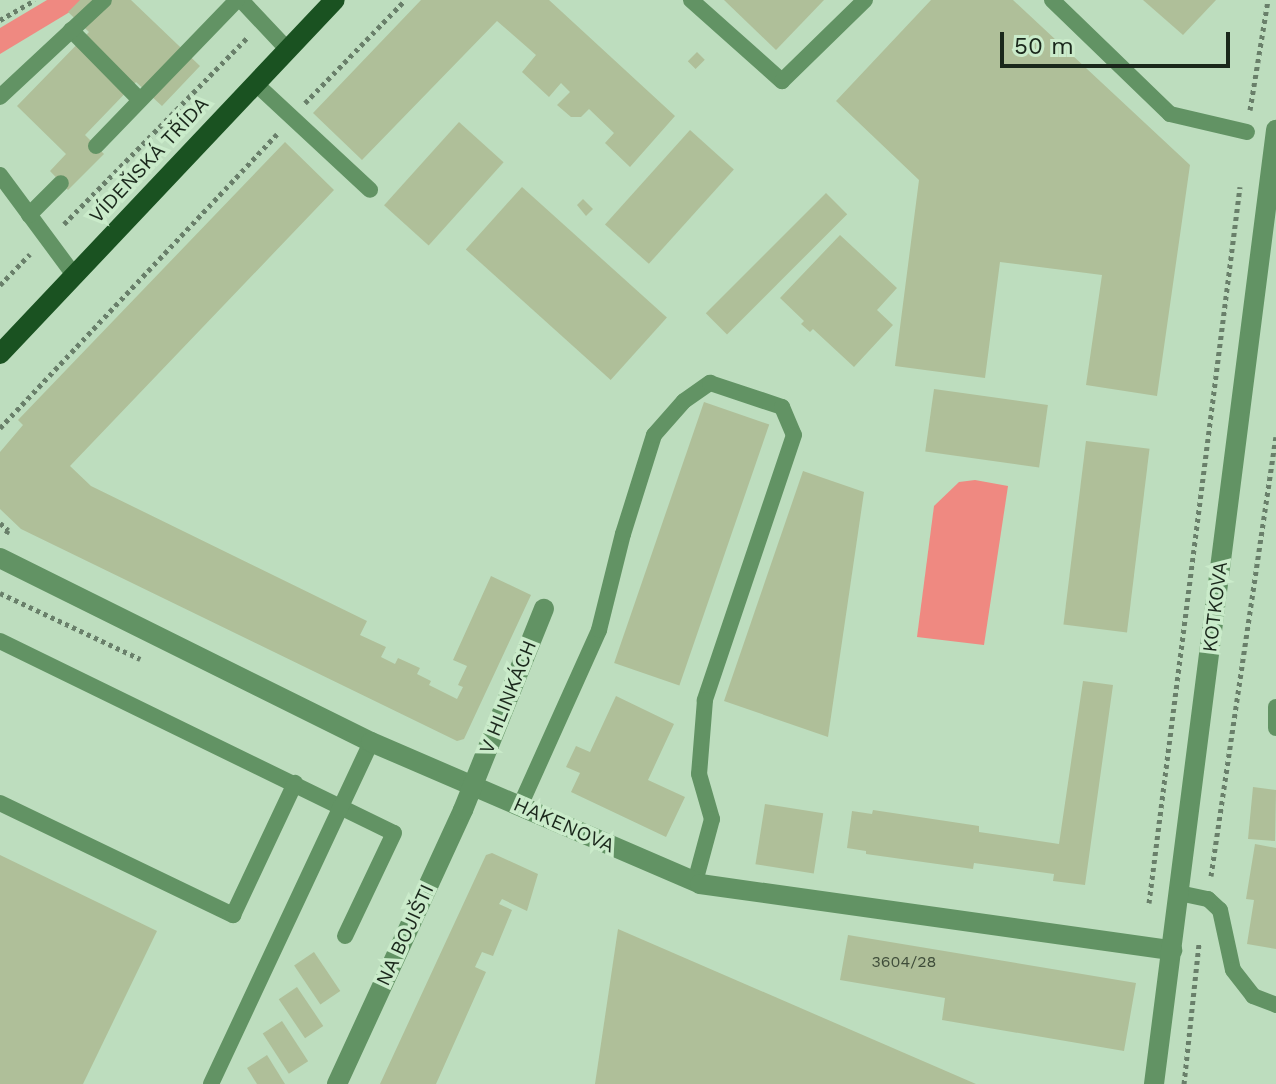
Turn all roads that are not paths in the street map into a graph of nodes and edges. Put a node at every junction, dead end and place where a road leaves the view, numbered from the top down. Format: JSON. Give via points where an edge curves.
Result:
{"nodes":[{"id":1,"x":104,"y":0,"type":"edge"},
{"id":2,"x":239,"y":0,"type":"edge"},
{"id":3,"x":335,"y":0,"type":"edge"},
{"id":4,"x":691,"y":0,"type":"edge"},
{"id":5,"x":865,"y":0,"type":"edge"},
{"id":6,"x":1052,"y":0,"type":"edge"},
{"id":7,"x":71,"y":30,"type":"junction"},
{"id":8,"x":288,"y":50,"type":"junction"},
{"id":9,"x":255,"y":83,"type":"junction"},
{"id":10,"x":0,"y":97,"type":"edge"},
{"id":11,"x":140,"y":100,"type":"junction"},
{"id":12,"x":1276,"y":130,"type":"edge"},
{"id":13,"x":1247,"y":132,"type":"dead end"},
{"id":14,"x":96,"y":146,"type":"dead end"},
{"id":15,"x":0,"y":175,"type":"edge"},
{"id":16,"x":61,"y":183,"type":"dead end"},
{"id":17,"x":370,"y":190,"type":"dead end"},
{"id":18,"x":29,"y":215,"type":"junction"},
{"id":19,"x":74,"y":275,"type":"junction"},
{"id":20,"x":0,"y":354,"type":"edge"},
{"id":21,"x":0,"y":558,"type":"edge"},
{"id":22,"x":544,"y":609,"type":"dead end"},
{"id":23,"x":0,"y":641,"type":"edge"},
{"id":24,"x":1276,"y":707,"type":"edge"},
{"id":25,"x":1276,"y":728,"type":"edge"},
{"id":26,"x":371,"y":742,"type":"junction"},
{"id":27,"x":295,"y":783,"type":"junction"},
{"id":28,"x":472,"y":785,"type":"junction"},
{"id":29,"x":0,"y":803,"type":"edge"},
{"id":30,"x":341,"y":805,"type":"junction"},
{"id":31,"x":520,"y":806,"type":"junction"},
{"id":32,"x":695,"y":882,"type":"junction"},
{"id":33,"x":1179,"y":893,"type":"junction"},
{"id":34,"x":345,"y":936,"type":"dead end"},
{"id":35,"x":1172,"y":950,"type":"junction"},
{"id":36,"x":1276,"y":1005,"type":"edge"},
{"id":37,"x":211,"y":1084,"type":"edge"},
{"id":38,"x":337,"y":1084,"type":"edge"},
{"id":39,"x":1154,"y":1084,"type":"edge"}],
"edges":[{"from":1,"to":7,"type":"lane"},
{"from":2,"to":8,"type":"lane"},
{"from":2,"to":11,"type":"lane"},
{"from":3,"to":8,"type":"main road","name":"VÍDEŇSKÁ TŘÍDA"},
{"from":4,"to":5,"type":"lane","via":[[782,81]]},
{"from":6,"to":13,"type":"lane","via":[[1170,114]]},
{"from":7,"to":10,"type":"lane"},
{"from":7,"to":11,"type":"lane"},
{"from":8,"to":9,"type":"main road","name":"VÍDEŇSKÁ TŘÍDA"},
{"from":9,"to":17,"type":"lane"},
{"from":9,"to":19,"type":"main road","name":"VÍDEŇSKÁ TŘÍDA"},
{"from":11,"to":14,"type":"lane"},
{"from":12,"to":33,"type":"street","name":"KOTKOVA"},
{"from":15,"to":18,"type":"lane"},
{"from":16,"to":18,"type":"lane"},
{"from":18,"to":19,"type":"lane"},
{"from":19,"to":20,"type":"main road","name":"VÍDEŇSKÁ TŘÍDA"},
{"from":21,"to":26,"type":"street","name":"HAKENOVA"},
{"from":22,"to":28,"type":"street","name":"V HLINKÁCH"},
{"from":23,"to":27,"type":"lane"},
{"from":24,"to":25,"type":"lane"},
{"from":26,"to":28,"type":"street","name":"HAKENOVA"},
{"from":26,"to":30,"type":"lane"},
{"from":27,"to":29,"type":"lane","via":[[233,915]]},
{"from":27,"to":30,"type":"lane"},
{"from":28,"to":31,"type":"street","name":"HAKENOVA"},
{"from":28,"to":38,"type":"street","name":"NA BOJIŠTI"},
{"from":30,"to":34,"type":"lane","via":[[394,833]]},
{"from":30,"to":37,"type":"lane"},
{"from":31,"to":32,"type":"street","name":"HAKENOVA"},
{"from":31,"to":32,"type":"lane","via":[[599,630],[654,435],[684,401],[710,383],[782,407],[794,435],[705,700],[699,774],[712,819]]},
{"from":32,"to":35,"type":"street","name":"HAKENOVA"},
{"from":33,"to":35,"type":"street","name":"KOTKOVA"},
{"from":33,"to":36,"type":"lane","via":[[1208,899],[1220,910],[1233,970],[1253,996]]},
{"from":35,"to":39,"type":"street","name":"KOTKOVA"}]}
